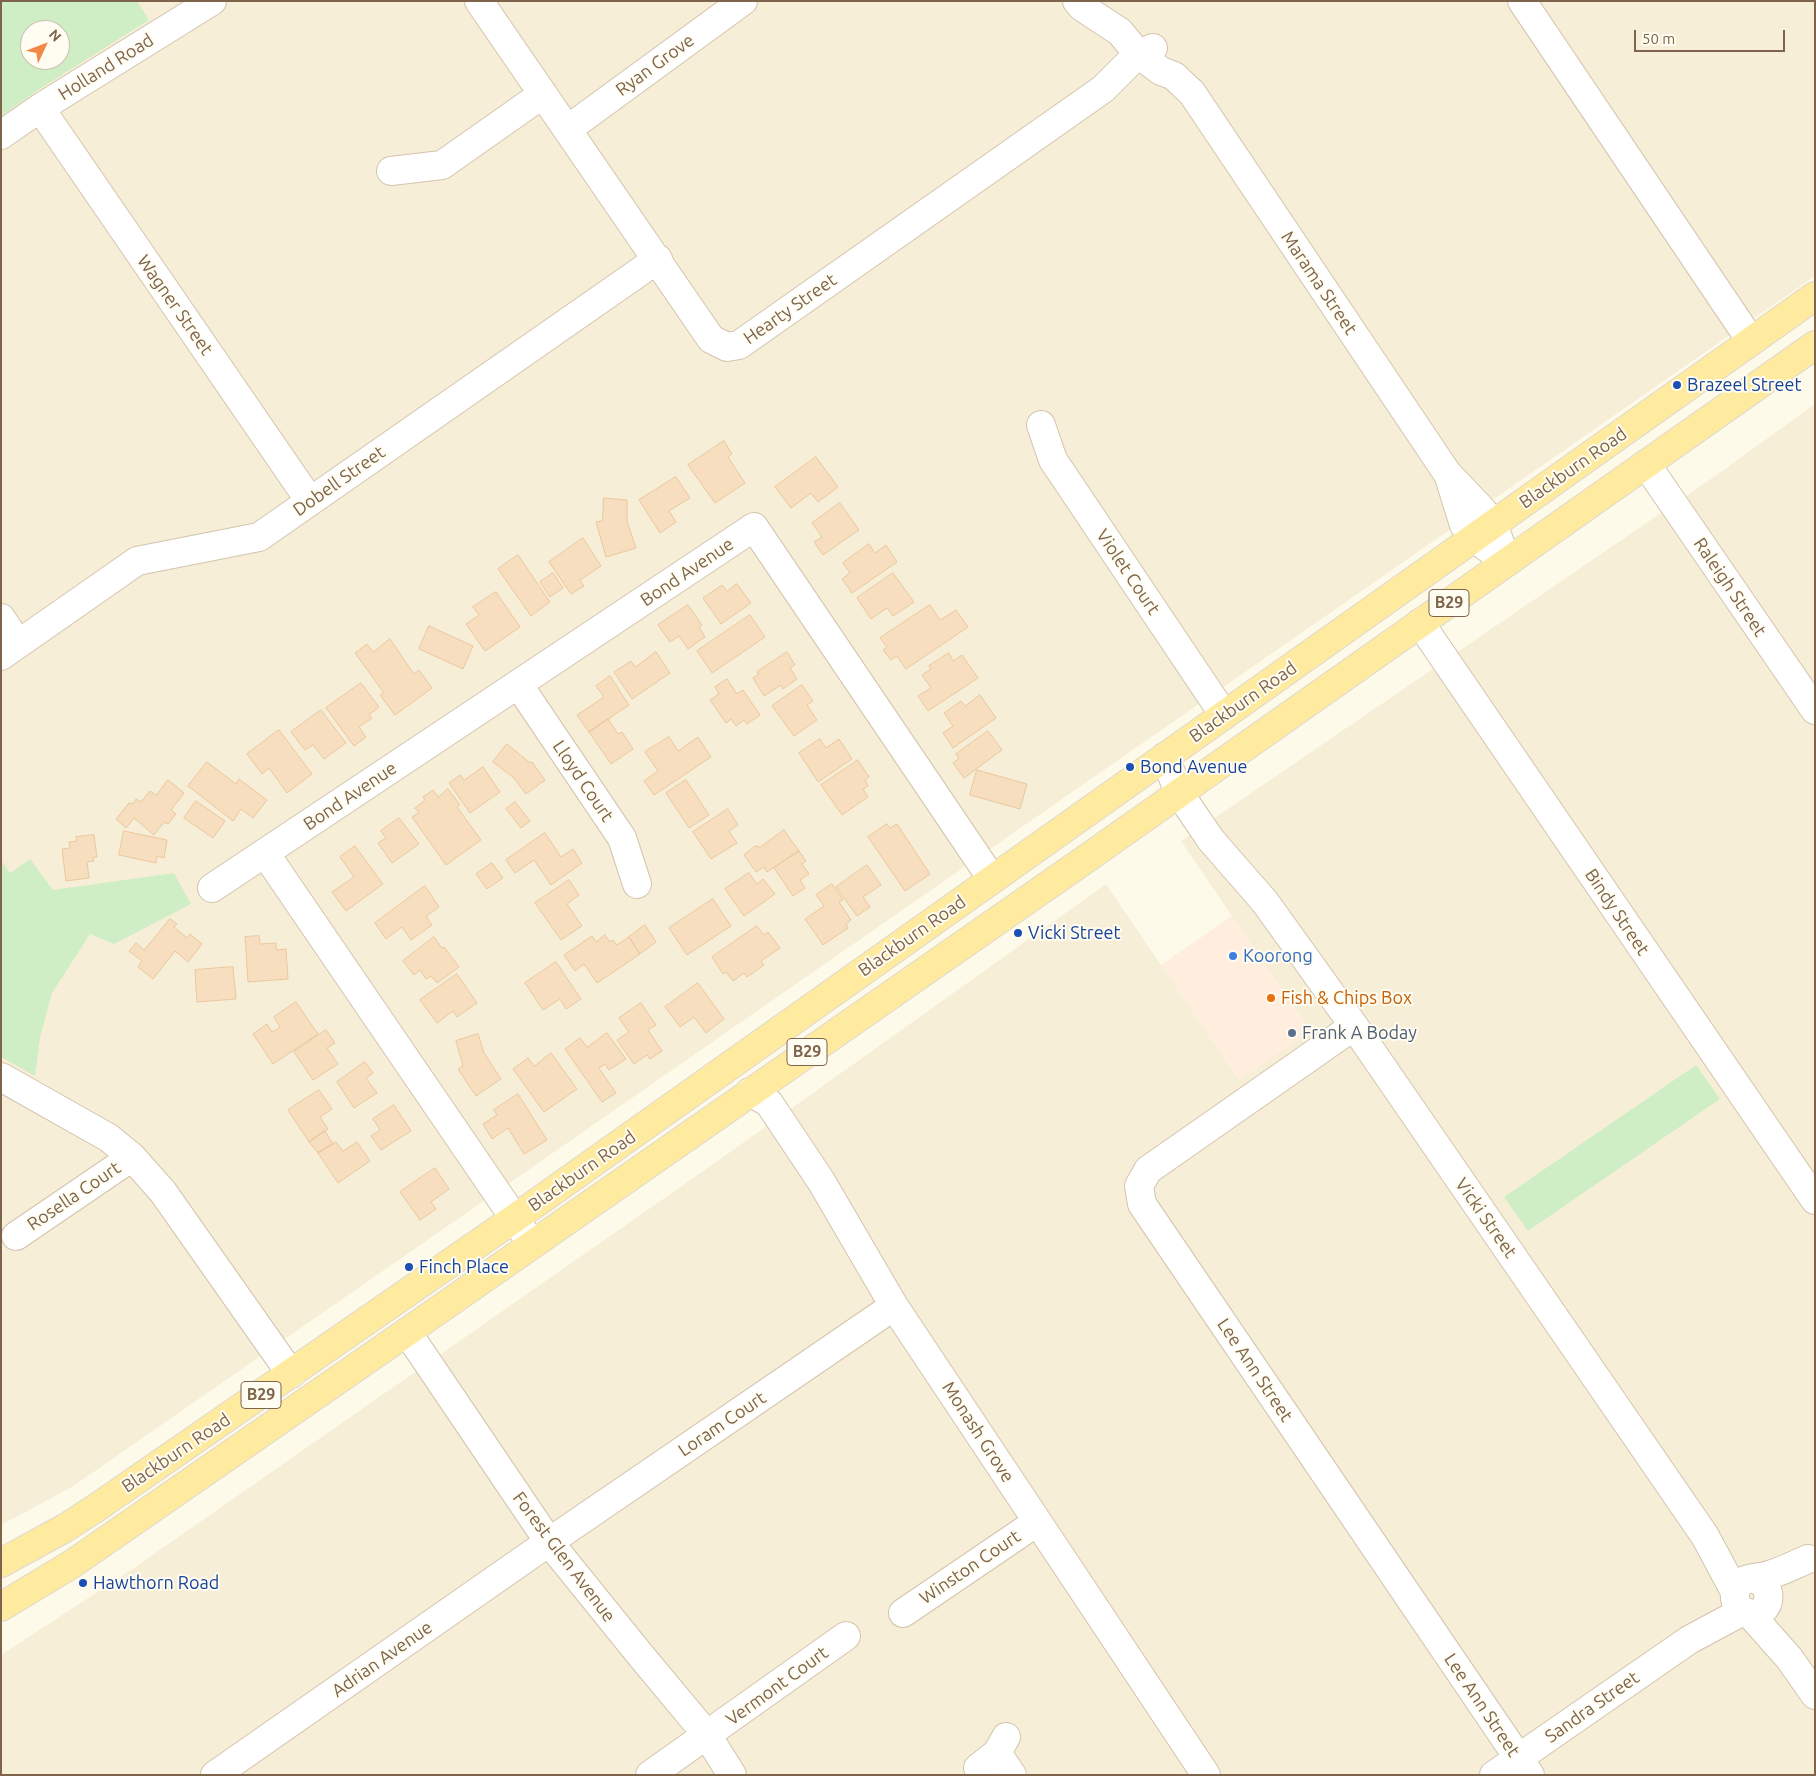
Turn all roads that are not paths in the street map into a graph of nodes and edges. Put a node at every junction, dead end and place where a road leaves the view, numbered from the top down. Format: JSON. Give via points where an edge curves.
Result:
{"nodes":[{"id":1,"x":212,"y":1,"type":"edge"},
{"id":2,"x":479,"y":1,"type":"edge"},
{"id":3,"x":743,"y":1,"type":"edge"},
{"id":4,"x":1077,"y":1,"type":"edge"},
{"id":5,"x":1097,"y":1,"type":"edge"},
{"id":6,"x":1522,"y":1,"type":"edge"},
{"id":7,"x":1147,"y":55,"type":"junction"},
{"id":8,"x":543,"y":94,"type":"junction"},
{"id":9,"x":40,"y":108,"type":"junction"},
{"id":10,"x":568,"y":129,"type":"junction"},
{"id":11,"x":1,"y":135,"type":"edge"},
{"id":12,"x":391,"y":171,"type":"dead end"},
{"id":13,"x":658,"y":259,"type":"junction"},
{"id":14,"x":1815,"y":296,"type":"edge"},
{"id":15,"x":1751,"y":341,"type":"junction"},
{"id":16,"x":1815,"y":344,"type":"edge"},
{"id":17,"x":1041,"y":425,"type":"dead end"},
{"id":18,"x":1646,"y":464,"type":"junction"},
{"id":19,"x":310,"y":502,"type":"junction"},
{"id":20,"x":1483,"y":531,"type":"junction"},
{"id":21,"x":1507,"y":562,"type":"junction"},
{"id":22,"x":1,"y":618,"type":"edge"},
{"id":23,"x":1420,"y":623,"type":"junction"},
{"id":24,"x":10,"y":650,"type":"edge"},
{"id":25,"x":518,"y":684,"type":"junction"},
{"id":26,"x":1815,"y":710,"type":"edge"},
{"id":27,"x":1224,"y":715,"type":"junction"},
{"id":28,"x":1165,"y":757,"type":"junction"},
{"id":29,"x":1186,"y":788,"type":"junction"},
{"id":30,"x":265,"y":853,"type":"junction"},
{"id":31,"x":992,"y":879,"type":"junction"},
{"id":32,"x":637,"y":884,"type":"dead end"},
{"id":33,"x":212,"y":888,"type":"dead end"},
{"id":34,"x":1354,"y":1026,"type":"junction"},
{"id":35,"x":1,"y":1077,"type":"edge"},
{"id":36,"x":750,"y":1092,"type":"junction"},
{"id":37,"x":132,"y":1157,"type":"junction"},
{"id":38,"x":1815,"y":1200,"type":"edge"},
{"id":39,"x":515,"y":1218,"type":"junction"},
{"id":40,"x":16,"y":1236,"type":"dead end"},
{"id":41,"x":532,"y":1244,"type":"junction"},
{"id":42,"x":894,"y":1306,"type":"junction"},
{"id":43,"x":407,"y":1332,"type":"junction"},
{"id":44,"x":291,"y":1374,"type":"junction"},
{"id":45,"x":1038,"y":1522,"type":"junction"},
{"id":46,"x":549,"y":1542,"type":"junction"},
{"id":47,"x":1812,"y":1557,"type":"edge"},
{"id":48,"x":1,"y":1563,"type":"edge"},
{"id":49,"x":1750,"y":1596,"type":"junction"},
{"id":50,"x":1,"y":1607,"type":"edge"},
{"id":51,"x":903,"y":1613,"type":"dead end"},
{"id":52,"x":846,"y":1636,"type":"dead end"},
{"id":53,"x":1815,"y":1695,"type":"edge"},
{"id":54,"x":707,"y":1735,"type":"junction"},
{"id":55,"x":1524,"y":1767,"type":"edge"},
{"id":56,"x":1202,"y":1774,"type":"edge"},
{"id":57,"x":215,"y":1775,"type":"edge"},
{"id":58,"x":650,"y":1775,"type":"edge"},
{"id":59,"x":732,"y":1775,"type":"edge"},
{"id":60,"x":1494,"y":1775,"type":"edge"}],
"edges":[{"from":1,"to":9,"type":"street","name":"Holland Road"},
{"from":2,"to":8,"type":"street","name":"Hearty Street"},
{"from":3,"to":10,"type":"street","name":"Ryan Grove"},
{"from":4,"to":7,"type":"street","name":"Marama Street"},
{"from":5,"to":7,"type":"street","name":"Marama Street","via":[[1131,25]]},
{"from":6,"to":15,"type":"street"},
{"from":7,"to":13,"type":"street","name":"Hearty Street","via":[[1123,80],[1103,89],[739,345],[727,347],[711,339]]},
{"from":7,"to":20,"type":"street","name":"Marama Street","via":[[1192,93],[1447,473],[1464,525]]},
{"from":8,"to":10,"type":"street","name":"Hearty Street"},
{"from":8,"to":12,"type":"street","via":[[442,165]]},
{"from":9,"to":11,"type":"street","name":"Holland Road"},
{"from":9,"to":19,"type":"street","name":"Wagner Street"},
{"from":10,"to":13,"type":"street","name":"Hearty Street"},
{"from":13,"to":19,"type":"street","name":"Dobell Street"},
{"from":14,"to":15,"type":"main road","name":"Blackburn Road","number":"B29"},
{"from":15,"to":20,"type":"main road","name":"Blackburn Road","number":"B29"},
{"from":16,"to":18,"type":"main road","name":"Blackburn Road","number":"B29"},
{"from":17,"to":27,"type":"street","name":"Violet Court","via":[[1053,460]]},
{"from":18,"to":21,"type":"main road","name":"Blackburn Road","number":"B29"},
{"from":18,"to":26,"type":"street","name":"Raleigh Street"},
{"from":19,"to":24,"type":"street","name":"Dobell Street","via":[[259,537],[137,561]]},
{"from":20,"to":21,"type":"street"},
{"from":20,"to":27,"type":"main road","name":"Blackburn Road","number":"B29"},
{"from":21,"to":23,"type":"main road","name":"Blackburn Road","number":"B29"},
{"from":22,"to":24,"type":"street"},
{"from":23,"to":29,"type":"main road","name":"Blackburn Road","number":"B29"},
{"from":23,"to":38,"type":"street","name":"Bindy Street"},
{"from":25,"to":30,"type":"street","name":"Bond Avenue"},
{"from":25,"to":31,"type":"street","name":"Bond Avenue","via":[[754,527]]},
{"from":25,"to":32,"type":"street","name":"Lloyd Court","via":[[622,838]]},
{"from":27,"to":28,"type":"main road","name":"Blackburn Road","number":"B29"},
{"from":28,"to":29,"type":"street","name":"Vicki Street"},
{"from":28,"to":31,"type":"main road","name":"Blackburn Road","number":"B29"},
{"from":29,"to":34,"type":"street","name":"Vicki Street","via":[[1225,832],[1265,902]]},
{"from":29,"to":36,"type":"main road","name":"Blackburn Road","number":"B29"},
{"from":30,"to":33,"type":"street","name":"Bond Avenue"},
{"from":30,"to":39,"type":"street"},
{"from":31,"to":39,"type":"main road","name":"Blackburn Road","number":"B29"},
{"from":34,"to":49,"type":"street","name":"Vicki Street","via":[[1705,1536]]},
{"from":34,"to":55,"type":"street","name":"Lee Ann Street","via":[[1148,1170],[1139,1186],[1142,1204]]},
{"from":35,"to":37,"type":"street","via":[[109,1138]]},
{"from":36,"to":41,"type":"main road","name":"Blackburn Road","number":"B29"},
{"from":36,"to":42,"type":"street","name":"Monash Grove","via":[[769,1104],[821,1181]]},
{"from":37,"to":40,"type":"street","name":"Rosella Court"},
{"from":37,"to":44,"type":"street","via":[[163,1192]]},
{"from":39,"to":41,"type":"street"},
{"from":39,"to":44,"type":"main road","name":"Blackburn Road","number":"B29"},
{"from":41,"to":43,"type":"main road","name":"Blackburn Road","number":"B29"},
{"from":42,"to":45,"type":"street","name":"Monash Grove"},
{"from":42,"to":46,"type":"street","name":"Loram Court"},
{"from":43,"to":46,"type":"street","name":"Forest Glen Avenue"},
{"from":43,"to":50,"type":"main road","name":"Blackburn Road","number":"B29","via":[[72,1564]]},
{"from":44,"to":48,"type":"main road","name":"Blackburn Road","number":"B29","via":[[96,1508]]},
{"from":45,"to":51,"type":"street","name":"Winston Court"},
{"from":45,"to":56,"type":"street","name":"Monash Grove"},
{"from":46,"to":54,"type":"street","name":"Forest Glen Avenue"},
{"from":46,"to":57,"type":"street","name":"Adrian Avenue"},
{"from":47,"to":49,"type":"street","name":"Sandra Street"},
{"from":49,"to":53,"type":"street","name":"Vicki Street"},
{"from":49,"to":55,"type":"street","name":"Sandra Street"},
{"from":52,"to":54,"type":"street","name":"Vermont Court"},
{"from":54,"to":58,"type":"street","name":"Vermont Court"},
{"from":54,"to":59,"type":"street","name":"Forest Glen Avenue"},
{"from":55,"to":60,"type":"street","name":"Sandra Street"}]}
